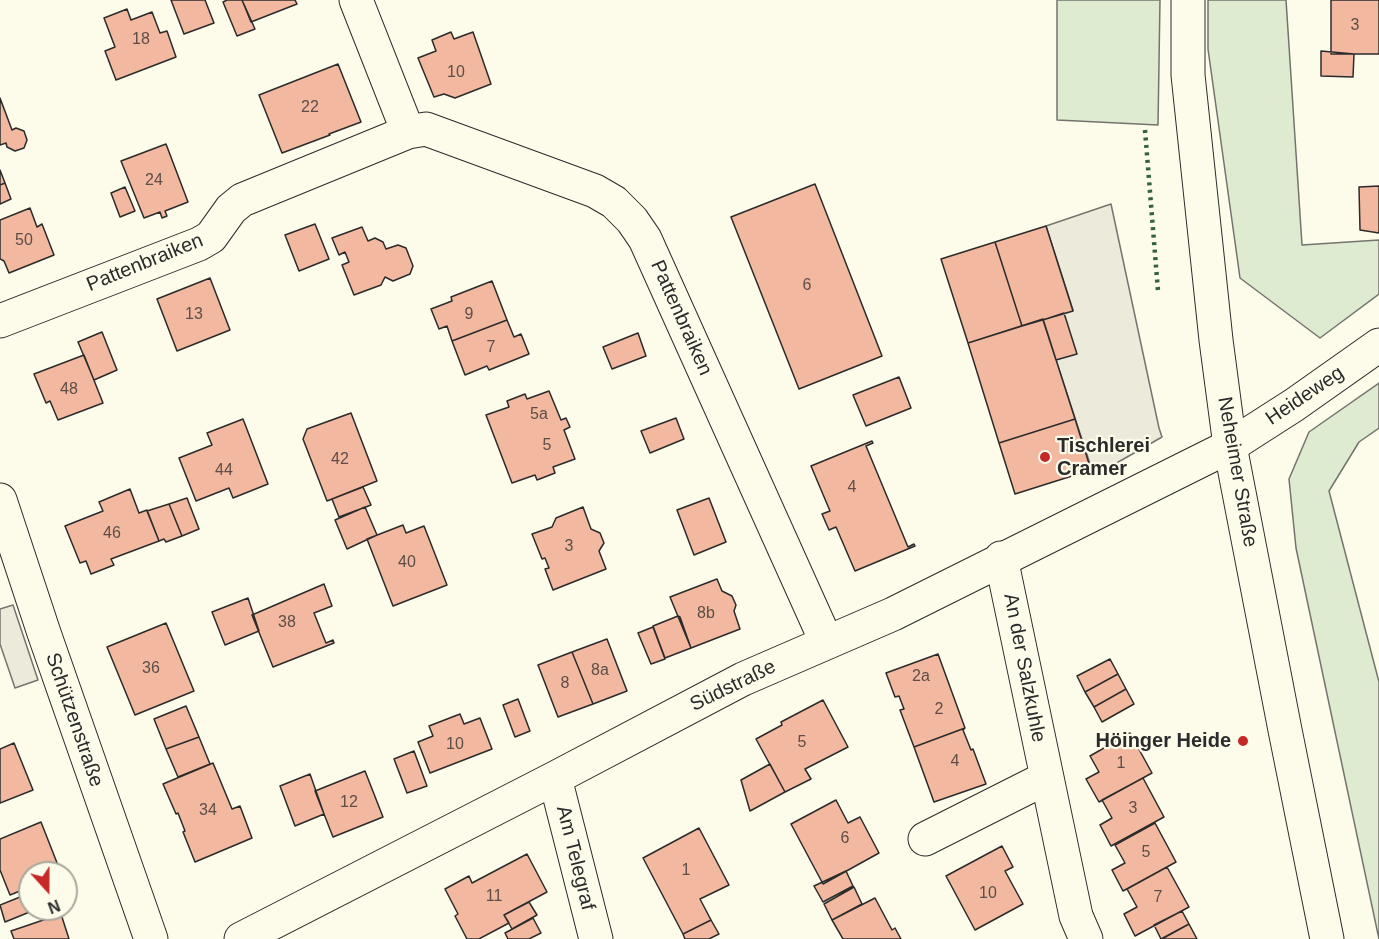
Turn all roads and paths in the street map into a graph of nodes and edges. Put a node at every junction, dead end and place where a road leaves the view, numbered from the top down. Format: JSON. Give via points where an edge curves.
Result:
{"nodes":[{"id":1,"x":356,"y":0,"type":"edge"},
{"id":2,"x":1188,"y":0,"type":"edge"},
{"id":3,"x":408,"y":132,"type":"junction"},
{"id":4,"x":0,"y":321,"type":"edge"},
{"id":5,"x":1379,"y":345,"type":"edge"},
{"id":6,"x":1230,"y":446,"type":"junction"},
{"id":7,"x":0,"y":500,"type":"edge"},
{"id":8,"x":9,"y":558,"type":"edge"},
{"id":9,"x":1002,"y":558,"type":"junction"},
{"id":10,"x":825,"y":642,"type":"junction"},
{"id":11,"x":555,"y":778,"type":"junction"},
{"id":12,"x":1046,"y":778,"type":"junction"},
{"id":13,"x":925,"y":839,"type":"dead end"},
{"id":14,"x":151,"y":939,"type":"edge"},
{"id":15,"x":242,"y":939,"type":"edge"},
{"id":16,"x":596,"y":939,"type":"edge"},
{"id":17,"x":1086,"y":939,"type":"edge"},
{"id":18,"x":1327,"y":939,"type":"edge"}],
"edges":[{"from":1,"to":3,"type":"street"},
{"from":2,"to":6,"type":"street","name":"Neheimer Straße","via":[[1188,75]]},
{"from":3,"to":4,"type":"street","name":"Pattenbraiken","via":[[242,200],[211,237],[199,244]]},
{"from":3,"to":10,"type":"street","name":"Pattenbraiken","via":[[426,129],[595,191],[633,219],[645,238]]},
{"from":5,"to":6,"type":"street","name":"Heideweg"},
{"from":6,"to":9,"type":"street","name":"Südstraße"},
{"from":6,"to":18,"type":"street","name":"Neheimer Straße"},
{"from":7,"to":8,"type":"street","name":"Schützenstraße"},
{"from":8,"to":14,"type":"street","name":"Schützenstraße"},
{"from":9,"to":10,"type":"street","name":"Südstraße","via":[[893,614]]},
{"from":9,"to":12,"type":"street","name":"An der Salzkuhle"},
{"from":10,"to":11,"type":"street","name":"Südstraße","via":[[743,679]]},
{"from":11,"to":15,"type":"street","name":"Südstraße"},
{"from":11,"to":16,"type":"street","name":"Am Telegraf"},
{"from":12,"to":13,"type":"street"},
{"from":12,"to":17,"type":"street","name":"An der Salzkuhle","via":[[1076,916]]}]}
